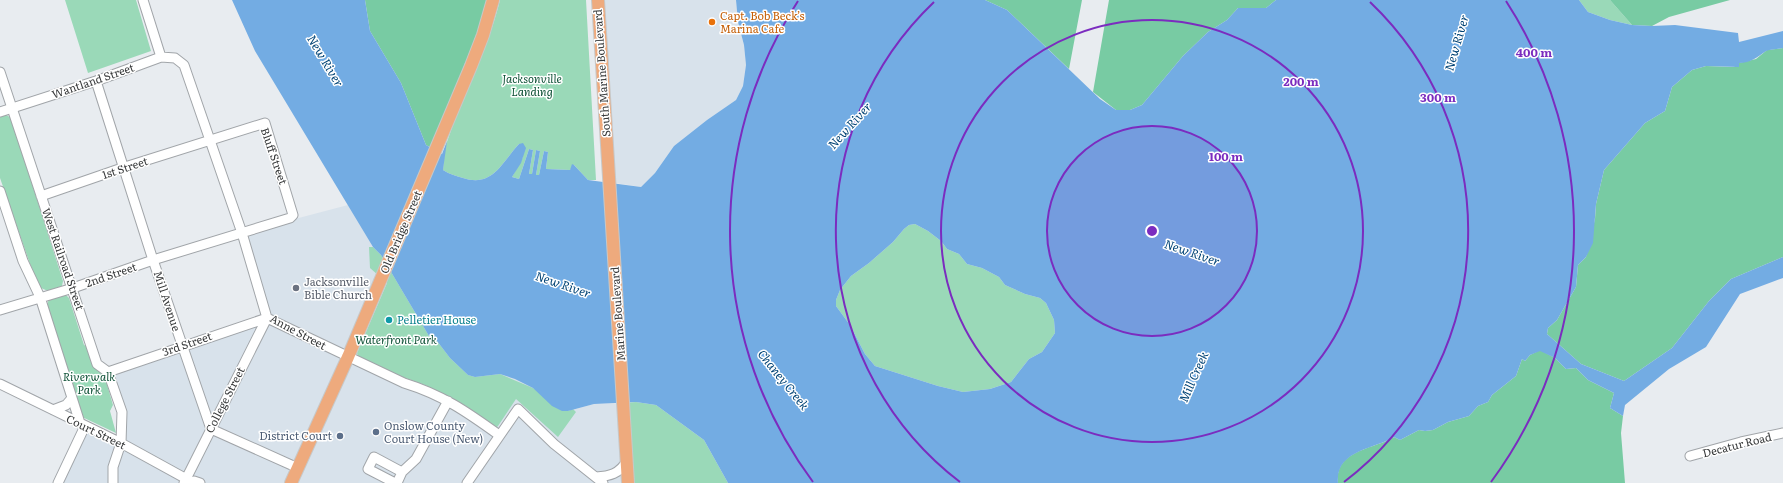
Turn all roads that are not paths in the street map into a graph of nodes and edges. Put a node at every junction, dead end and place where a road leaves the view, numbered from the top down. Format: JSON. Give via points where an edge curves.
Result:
{"nodes":[{"id":1,"x":143,"y":0,"type":"edge"},
{"id":2,"x":493,"y":0,"type":"edge"},
{"id":3,"x":598,"y":0,"type":"edge"},
{"id":4,"x":161,"y":57,"type":"junction"},
{"id":5,"x":0,"y":72,"type":"edge"},
{"id":6,"x":96,"y":81,"type":"junction"},
{"id":7,"x":12,"y":108,"type":"junction"},
{"id":8,"x":0,"y":112,"type":"edge"},
{"id":9,"x":210,"y":141,"type":"junction"},
{"id":10,"x":607,"y":146,"type":"joint"},
{"id":11,"x":125,"y":167,"type":"junction"},
{"id":12,"x":0,"y":191,"type":"edge"},
{"id":13,"x":41,"y":196,"type":"junction"},
{"id":14,"x":290,"y":218,"type":"joint"},
{"id":15,"x":242,"y":233,"type":"junction"},
{"id":16,"x":153,"y":260,"type":"junction"},
{"id":17,"x":73,"y":288,"type":"junction"},
{"id":18,"x":40,"y":297,"type":"junction"},
{"id":19,"x":0,"y":310,"type":"edge"},
{"id":20,"x":267,"y":318,"type":"junction"},
{"id":21,"x":182,"y":346,"type":"junction"},
{"id":22,"x":348,"y":357,"type":"junction"},
{"id":23,"x":108,"y":372,"type":"junction"},
{"id":24,"x":0,"y":384,"type":"edge"},
{"id":25,"x":72,"y":398,"type":"junction"},
{"id":26,"x":448,"y":401,"type":"junction"},
{"id":27,"x":53,"y":410,"type":"junction"},
{"id":28,"x":82,"y":425,"type":"junction"},
{"id":29,"x":211,"y":430,"type":"junction"},
{"id":30,"x":1783,"y":433,"type":"edge"},
{"id":31,"x":499,"y":435,"type":"junction"},
{"id":32,"x":121,"y":443,"type":"junction"},
{"id":33,"x":1690,"y":456,"type":"dead end"},
{"id":34,"x":627,"y":462,"type":"junction"},
{"id":35,"x":298,"y":468,"type":"junction"},
{"id":36,"x":402,"y":472,"type":"junction"},
{"id":37,"x":599,"y":480,"type":"edge"},
{"id":38,"x":191,"y":482,"type":"edge"},
{"id":39,"x":58,"y":483,"type":"edge"},
{"id":40,"x":113,"y":483,"type":"edge"},
{"id":41,"x":291,"y":483,"type":"edge"},
{"id":42,"x":396,"y":483,"type":"edge"},
{"id":43,"x":467,"y":483,"type":"edge"},
{"id":44,"x":628,"y":483,"type":"edge"}],
"edges":[{"from":1,"to":4,"type":"street"},
{"from":2,"to":22,"type":"main road","name":"Old Bridge Street","via":[[484,35]]},
{"from":3,"to":10,"type":"main road","name":"South Marine Boulevard"},
{"from":4,"to":6,"type":"street","name":"Wantland Street"},
{"from":4,"to":9,"type":"street","name":"Anne Street","via":[[175,58],[184,65]]},
{"from":5,"to":7,"type":"street","name":"West Railroad Street"},
{"from":6,"to":7,"type":"street","name":"Wantland Street"},
{"from":6,"to":11,"type":"street","name":"Mill Avenue"},
{"from":7,"to":8,"type":"street","name":"Wantland Street"},
{"from":7,"to":13,"type":"street","name":"West Railroad Street"},
{"from":9,"to":11,"type":"street","name":"1st Street"},
{"from":9,"to":14,"type":"street","name":"Bluff Street","via":[[266,123],[293,215]]},
{"from":9,"to":15,"type":"street","name":"Anne Street"},
{"from":10,"to":34,"type":"main road","name":"Marine Boulevard"},
{"from":11,"to":13,"type":"street","name":"1st Street"},
{"from":11,"to":16,"type":"street","name":"Mill Avenue"},
{"from":12,"to":18,"type":"street","via":[[23,261]]},
{"from":13,"to":17,"type":"street","name":"West Railroad Street"},
{"from":14,"to":15,"type":"street","name":"2nd Street"},
{"from":15,"to":16,"type":"street","name":"2nd Street"},
{"from":15,"to":20,"type":"street","name":"Anne Street"},
{"from":16,"to":17,"type":"street","name":"2nd Street"},
{"from":16,"to":21,"type":"street","name":"Mill Avenue"},
{"from":17,"to":18,"type":"street","name":"2nd Street"},
{"from":17,"to":23,"type":"street","name":"West Railroad Street","via":[[98,364]]},
{"from":18,"to":19,"type":"street","name":"2nd Street"},
{"from":18,"to":25,"type":"street"},
{"from":20,"to":21,"type":"street","name":"3rd Street"},
{"from":20,"to":22,"type":"street","name":"Anne Street"},
{"from":20,"to":29,"type":"street","name":"College Street"},
{"from":21,"to":23,"type":"street","name":"3rd Street"},
{"from":21,"to":29,"type":"street","name":"Mill Avenue"},
{"from":22,"to":26,"type":"street","name":"Anne Street"},
{"from":22,"to":35,"type":"main road","name":"Old Bridge Street"},
{"from":23,"to":32,"type":"street","name":"West Railroad Street","via":[[122,412]]},
{"from":24,"to":27,"type":"street","name":"Court Street"},
{"from":25,"to":27,"type":"street","via":[[66,405]]},
{"from":25,"to":28,"type":"street"},
{"from":26,"to":31,"type":"street","name":"Anne Street"},
{"from":26,"to":36,"type":"street","via":[[416,459]]},
{"from":27,"to":28,"type":"street","name":"Court Street"},
{"from":28,"to":32,"type":"street","name":"Court Street"},
{"from":28,"to":39,"type":"street"},
{"from":29,"to":35,"type":"street"},
{"from":29,"to":38,"type":"street","name":"College Street"},
{"from":30,"to":33,"type":"street","name":"Decatur Road"},
{"from":31,"to":37,"type":"street","via":[[518,409],[554,444]]},
{"from":31,"to":43,"type":"street"},
{"from":32,"to":38,"type":"street","name":"Court Street"},
{"from":32,"to":40,"type":"street","name":"West Railroad Street","via":[[113,467]]},
{"from":34,"to":37,"type":"street","via":[[618,473]]},
{"from":34,"to":44,"type":"main road","name":"Marine Boulevard"},
{"from":35,"to":41,"type":"main road","name":"Old Bridge Street"},
{"from":36,"to":42,"type":"street"},
{"from":36,"to":42,"type":"street","via":[[374,457],[368,469]]}]}
